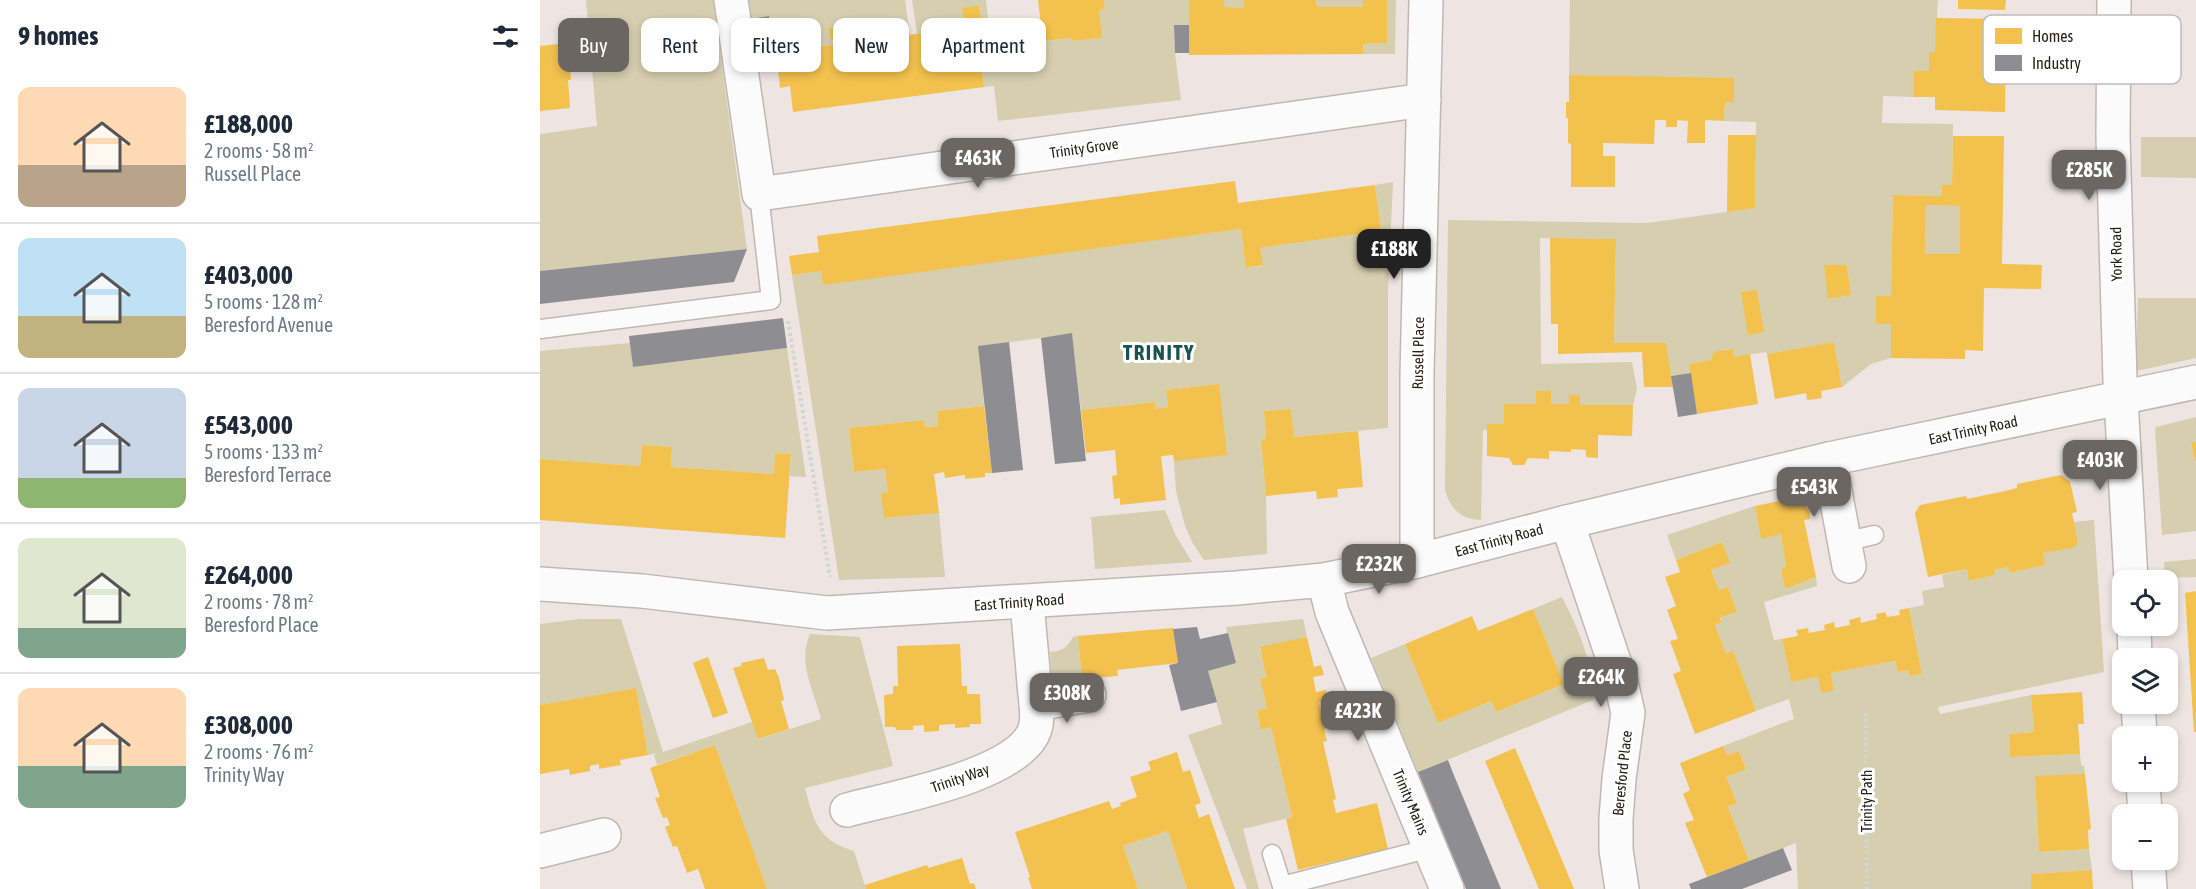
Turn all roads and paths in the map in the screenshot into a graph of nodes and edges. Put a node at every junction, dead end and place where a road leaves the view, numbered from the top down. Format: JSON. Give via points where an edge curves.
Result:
{"nodes":[{"id":1,"x":731,"y":0,"type":"edge"},
{"id":2,"x":1426,"y":0,"type":"edge"},
{"id":3,"x":2114,"y":0,"type":"edge"},
{"id":4,"x":2114,"y":15,"type":"edge"},
{"id":5,"x":2113,"y":84,"type":"edge"},
{"id":6,"x":1424,"y":100,"type":"junction"},
{"id":7,"x":759,"y":194,"type":"junction"},
{"id":8,"x":771,"y":300,"type":"junction"},
{"id":9,"x":540,"y":328,"type":"edge"},
{"id":10,"x":2196,"y":382,"type":"edge"},
{"id":11,"x":2122,"y":399,"type":"junction"},
{"id":12,"x":1829,"y":459,"type":"junction"},
{"id":13,"x":1567,"y":522,"type":"junction"},
{"id":14,"x":1856,"y":548,"type":"dead end"},
{"id":15,"x":1417,"y":561,"type":"junction"},
{"id":16,"x":2131,"y":570,"type":"edge"},
{"id":17,"x":1324,"y":580,"type":"junction"},
{"id":18,"x":540,"y":584,"type":"edge"},
{"id":19,"x":1027,"y":602,"type":"junction"},
{"id":20,"x":827,"y":613,"type":"junction"},
{"id":21,"x":1089,"y":695,"type":"dead end"},
{"id":22,"x":1036,"y":704,"type":"junction"},
{"id":23,"x":1866,"y":713,"type":"dead end"},
{"id":24,"x":847,"y":810,"type":"dead end"},
{"id":25,"x":604,"y":836,"type":"dead end"},
{"id":26,"x":1431,"y":848,"type":"junction"},
{"id":27,"x":540,"y":851,"type":"edge"},
{"id":28,"x":1272,"y":854,"type":"dead end"},
{"id":29,"x":2149,"y":870,"type":"edge"},
{"id":30,"x":1447,"y":889,"type":"edge"},
{"id":31,"x":1622,"y":889,"type":"edge"},
{"id":32,"x":1867,"y":889,"type":"edge"},
{"id":33,"x":2150,"y":889,"type":"edge"}],
"edges":[{"from":1,"to":7,"type":"street"},
{"from":2,"to":6,"type":"street","name":"Russell Place"},
{"from":3,"to":4,"type":"street","name":"York Road"},
{"from":5,"to":11,"type":"street","name":"York Road"},
{"from":6,"to":7,"type":"street","name":"Trinity Grove"},
{"from":6,"to":15,"type":"street","name":"Russell Place"},
{"from":7,"to":8,"type":"lane"},
{"from":8,"to":9,"type":"lane"},
{"from":8,"to":20,"type":"path","via":[[787,318],[831,579]]},
{"from":10,"to":11,"type":"street","name":"East Trinity Road"},
{"from":11,"to":12,"type":"street","name":"East Trinity Road"},
{"from":11,"to":16,"type":"street","name":"York Road"},
{"from":12,"to":13,"type":"street","name":"East Trinity Road"},
{"from":12,"to":14,"type":"street"},
{"from":13,"to":15,"type":"street","name":"East Trinity Road"},
{"from":13,"to":31,"type":"street","name":"Beresford Place","via":[[1628,713],[1617,819],[1616,850]]},
{"from":15,"to":17,"type":"street","name":"East Trinity Road"},
{"from":17,"to":19,"type":"street","name":"East Trinity Road"},
{"from":17,"to":26,"type":"street","name":"Trinity Mains","via":[[1332,612]]},
{"from":18,"to":20,"type":"street","name":"East Trinity Road","via":[[642,591]]},
{"from":19,"to":20,"type":"street","name":"East Trinity Road"},
{"from":19,"to":22,"type":"street","name":"Trinity Way"},
{"from":21,"to":22,"type":"street"},
{"from":22,"to":24,"type":"street","name":"Trinity Way","via":[[1036,728],[1028,743],[997,765],[949,783]]},
{"from":23,"to":32,"type":"path","name":"Trinity Path"},
{"from":25,"to":27,"type":"street"},
{"from":26,"to":28,"type":"lane","via":[[1282,886]]},
{"from":26,"to":30,"type":"street","name":"Trinity Mains"},
{"from":29,"to":33,"type":"street"}]}
